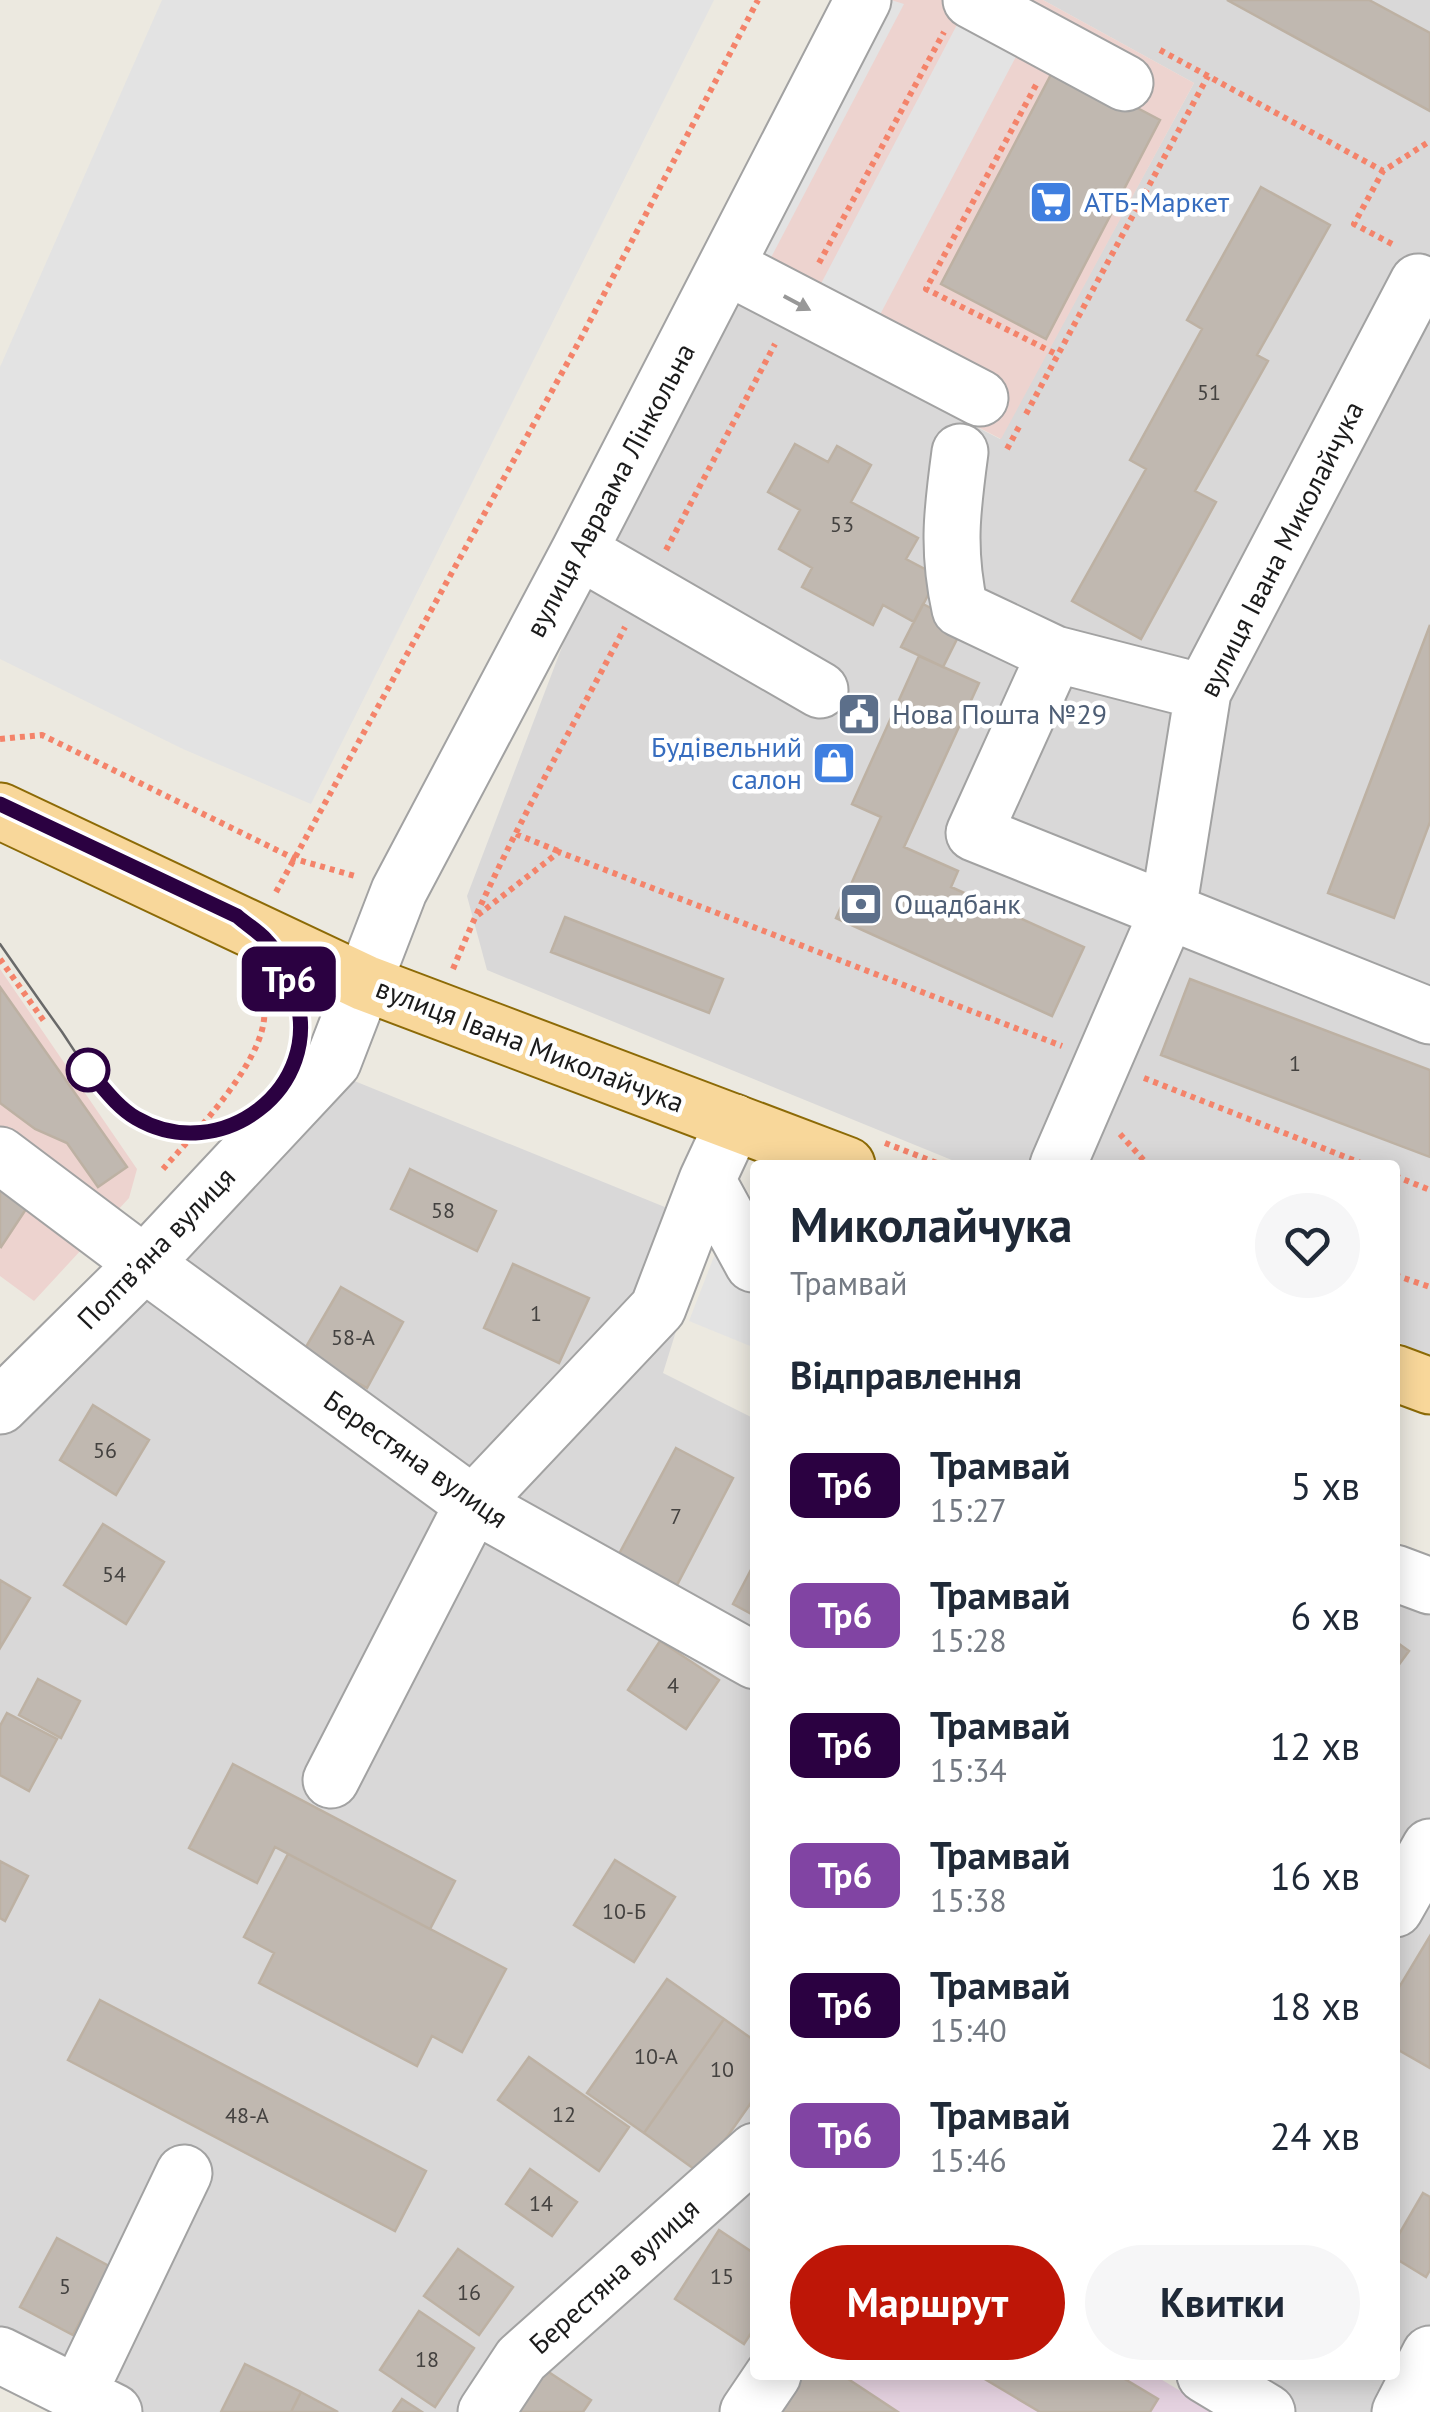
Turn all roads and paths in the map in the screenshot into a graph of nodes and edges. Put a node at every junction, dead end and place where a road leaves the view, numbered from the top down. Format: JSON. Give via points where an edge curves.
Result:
{"nodes":[{"id":1,"x":758,"y":0,"type":"edge"},
{"id":2,"x":863,"y":0,"type":"edge"},
{"id":3,"x":961,"y":8,"type":"edge"},
{"id":4,"x":1030,"y":53,"type":"junction"},
{"id":5,"x":1136,"y":63,"type":"joint"},
{"id":6,"x":1208,"y":76,"type":"junction"},
{"id":7,"x":1430,"y":141,"type":"edge"},
{"id":8,"x":1383,"y":172,"type":"junction"},
{"id":9,"x":1408,"y":265,"type":"joint"},
{"id":10,"x":726,"y":266,"type":"junction"},
{"id":11,"x":797,"y":303,"type":"junction"},
{"id":12,"x":1058,"y":355,"type":"junction"},
{"id":13,"x":980,"y":398,"type":"dead end"},
{"id":14,"x":983,"y":453,"type":"joint"},
{"id":15,"x":579,"y":552,"type":"junction"},
{"id":16,"x":645,"y":590,"type":"junction"},
{"id":17,"x":1054,"y":654,"type":"junction"},
{"id":18,"x":820,"y":690,"type":"dead end"},
{"id":19,"x":1203,"y":692,"type":"junction"},
{"id":20,"x":0,"y":739,"type":"edge"},
{"id":21,"x":0,"y":811,"type":"edge"},
{"id":22,"x":516,"y":834,"type":"junction"},
{"id":23,"x":559,"y":852,"type":"junction"},
{"id":24,"x":294,"y":859,"type":"junction"},
{"id":25,"x":355,"y":876,"type":"dead end"},
{"id":26,"x":1168,"y":911,"type":"junction"},
{"id":27,"x":0,"y":959,"type":"edge"},
{"id":28,"x":245,"y":978,"type":"dead end"},
{"id":29,"x":365,"y":982,"type":"junction"},
{"id":30,"x":1425,"y":997,"type":"edge"},
{"id":31,"x":46,"y":1024,"type":"dead end"},
{"id":32,"x":1104,"y":1062,"type":"junction"},
{"id":33,"x":734,"y":1122,"type":"junction"},
{"id":34,"x":0,"y":1155,"type":"edge"},
{"id":35,"x":834,"y":1160,"type":"edge"},
{"id":36,"x":1060,"y":1160,"type":"edge"},
{"id":37,"x":1353,"y":1160,"type":"edge"},
{"id":38,"x":157,"y":1177,"type":"dead end"},
{"id":39,"x":1400,"y":1178,"type":"edge"},
{"id":40,"x":706,"y":1180,"type":"junction"},
{"id":41,"x":1430,"y":1190,"type":"edge"},
{"id":42,"x":750,"y":1259,"type":"edge"},
{"id":43,"x":144,"y":1264,"type":"junction"},
{"id":44,"x":1400,"y":1277,"type":"edge"},
{"id":45,"x":1430,"y":1287,"type":"edge"},
{"id":46,"x":1400,"y":1375,"type":"edge"},
{"id":47,"x":1430,"y":1386,"type":"edge"},
{"id":48,"x":0,"y":1406,"type":"edge"},
{"id":49,"x":474,"y":1504,"type":"junction"},
{"id":50,"x":1400,"y":1575,"type":"edge"},
{"id":51,"x":1430,"y":1586,"type":"edge"},
{"id":52,"x":750,"y":1658,"type":"edge"},
{"id":53,"x":330,"y":1780,"type":"dead end"},
{"id":54,"x":1430,"y":1847,"type":"edge"},
{"id":55,"x":1400,"y":1901,"type":"edge"},
{"id":56,"x":750,"y":2155,"type":"edge"},
{"id":57,"x":184,"y":2173,"type":"dead end"},
{"id":58,"x":1430,"y":2354,"type":"edge"},
{"id":59,"x":0,"y":2355,"type":"edge"},
{"id":60,"x":770,"y":2380,"type":"edge"},
{"id":61,"x":1213,"y":2380,"type":"edge"},
{"id":62,"x":96,"y":2403,"type":"edge"},
{"id":63,"x":486,"y":2412,"type":"edge"},
{"id":64,"x":748,"y":2412,"type":"edge"},
{"id":65,"x":1266,"y":2412,"type":"edge"},
{"id":66,"x":1400,"y":2412,"type":"edge"}],
"edges":[{"from":1,"to":24,"type":"path"},
{"from":2,"to":10,"type":"street","name":"вулиця Авраама Лінкольна"},
{"from":3,"to":4,"type":"street"},
{"from":3,"to":11,"type":"path"},
{"from":4,"to":5,"type":"street"},
{"from":4,"to":12,"type":"path","via":[[926,289]]},
{"from":5,"to":6,"type":"path"},
{"from":6,"to":8,"type":"path"},
{"from":6,"to":12,"type":"path"},
{"from":7,"to":8,"type":"path"},
{"from":8,"to":9,"type":"path","via":[[1354,224]]},
{"from":9,"to":19,"type":"street","name":"вулиця Івана Миколайчука"},
{"from":10,"to":11,"type":"street","one_way":true},
{"from":10,"to":15,"type":"street","name":"вулиця Авраама Лінкольна"},
{"from":11,"to":13,"type":"street"},
{"from":11,"to":16,"type":"path"},
{"from":12,"to":14,"type":"path"},
{"from":14,"to":17,"type":"street","via":[[950,520],[960,609]]},
{"from":15,"to":16,"type":"street"},
{"from":15,"to":29,"type":"street","name":"вулиця Авраама Лінкольна","via":[[399,891]]},
{"from":16,"to":18,"type":"street"},
{"from":16,"to":22,"type":"path"},
{"from":17,"to":19,"type":"street"},
{"from":17,"to":26,"type":"street","via":[[974,833]]},
{"from":19,"to":26,"type":"street","name":"вулиця Івана Миколайчука"},
{"from":20,"to":24,"type":"path","via":[[42,735]]},
{"from":21,"to":29,"type":"main road","name":"вулиця Івана Миколайчука"},
{"from":22,"to":23,"type":"path"},
{"from":22,"to":23,"type":"path","via":[[474,918]]},
{"from":23,"to":32,"type":"path"},
{"from":24,"to":25,"type":"path"},
{"from":26,"to":30,"type":"street"},
{"from":26,"to":32,"type":"street","name":"вулиця Івана Миколайчука"},
{"from":27,"to":31,"type":"path"},
{"from":28,"to":38,"type":"path","via":[[263,1004],[264,1018],[247,1065]]},
{"from":29,"to":33,"type":"main road","name":"вулиця Івана Миколайчука"},
{"from":29,"to":43,"type":"street","name":"Полтвʼяна вулиця","via":[[333,1062]]},
{"from":32,"to":36,"type":"street","name":"вулиця Івана Миколайчука"},
{"from":32,"to":37,"type":"path"},
{"from":33,"to":35,"type":"main road","name":"вулиця Івана Миколайчука"},
{"from":33,"to":40,"type":"street"},
{"from":34,"to":43,"type":"street","name":"Берестяна вулиця"},
{"from":39,"to":41,"type":"path"},
{"from":40,"to":42,"type":"street"},
{"from":40,"to":49,"type":"street","via":[[658,1308]]},
{"from":43,"to":48,"type":"street","name":"Полтвʼяна вулиця"},
{"from":43,"to":49,"type":"street","name":"Берестяна вулиця"},
{"from":44,"to":45,"type":"path"},
{"from":46,"to":47,"type":"main road"},
{"from":49,"to":52,"type":"street","name":"Берестяна вулиця"},
{"from":49,"to":53,"type":"street"},
{"from":50,"to":51,"type":"street"},
{"from":54,"to":55,"type":"street"},
{"from":56,"to":63,"type":"street","name":"Берестяна вулиця","via":[[521,2360]]},
{"from":57,"to":62,"type":"street"},
{"from":58,"to":66,"type":"street"},
{"from":59,"to":62,"type":"street"},
{"from":60,"to":64,"type":"street"},
{"from":61,"to":65,"type":"street"}]}
